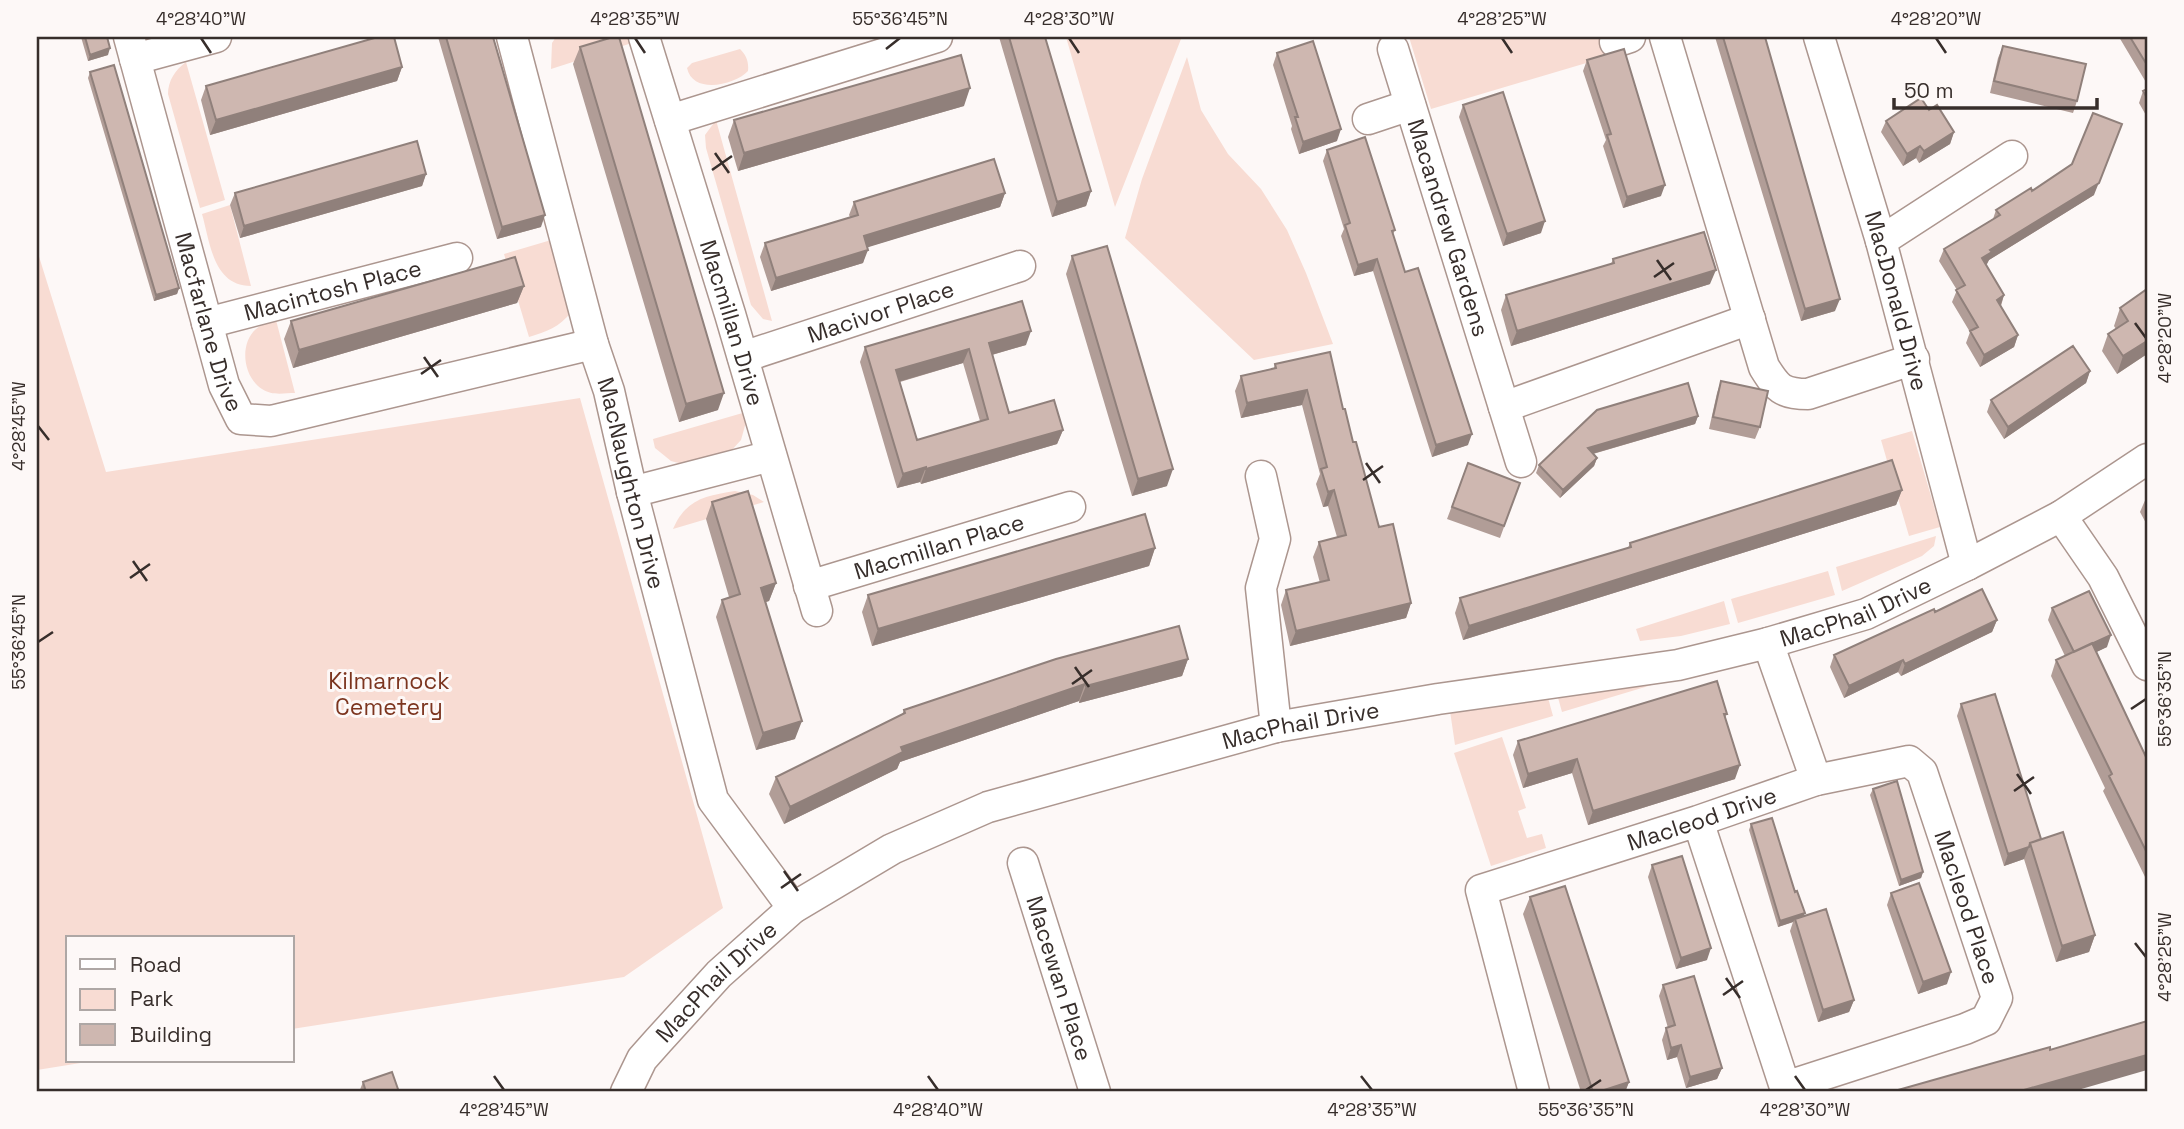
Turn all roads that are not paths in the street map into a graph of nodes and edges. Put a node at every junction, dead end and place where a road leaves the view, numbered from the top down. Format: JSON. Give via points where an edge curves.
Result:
{"nodes":[{"id":1,"x":216,"y":37,"type":"edge"},
{"id":2,"x":512,"y":37,"type":"edge"},
{"id":3,"x":644,"y":37,"type":"edge"},
{"id":4,"x":937,"y":37,"type":"edge"},
{"id":5,"x":1665,"y":37,"type":"edge"},
{"id":6,"x":1819,"y":37,"type":"edge"},
{"id":7,"x":132,"y":48,"type":"edge"},
{"id":8,"x":1393,"y":49,"type":"dead end"},
{"id":9,"x":1410,"y":105,"type":"junction"},
{"id":10,"x":1368,"y":119,"type":"dead end"},
{"id":11,"x":670,"y":120,"type":"junction"},
{"id":12,"x":2012,"y":156,"type":"dead end"},
{"id":13,"x":1881,"y":241,"type":"junction"},
{"id":14,"x":457,"y":258,"type":"dead end"},
{"id":15,"x":1020,"y":266,"type":"dead end"},
{"id":16,"x":1750,"y":319,"type":"junction"},
{"id":17,"x":207,"y":323,"type":"junction"},
{"id":18,"x":593,"y":344,"type":"junction"},
{"id":19,"x":743,"y":357,"type":"junction"},
{"id":20,"x":1914,"y":359,"type":"junction"},
{"id":21,"x":1504,"y":407,"type":"junction"},
{"id":22,"x":771,"y":456,"type":"junction"},
{"id":23,"x":2147,"y":459,"type":"edge"},
{"id":24,"x":1521,"y":462,"type":"dead end"},
{"id":25,"x":1261,"y":476,"type":"dead end"},
{"id":26,"x":632,"y":492,"type":"junction"},
{"id":27,"x":1070,"y":507,"type":"dead end"},
{"id":28,"x":2061,"y":516,"type":"junction"},
{"id":29,"x":1967,"y":565,"type":"junction"},
{"id":30,"x":813,"y":598,"type":"joint"},
{"id":31,"x":1768,"y":643,"type":"junction"},
{"id":32,"x":2147,"y":665,"type":"edge"},
{"id":33,"x":1276,"y":727,"type":"junction"},
{"id":34,"x":1922,"y":772,"type":"joint"},
{"id":35,"x":1816,"y":780,"type":"junction"},
{"id":36,"x":1698,"y":821,"type":"junction"},
{"id":37,"x":1023,"y":863,"type":"dead end"},
{"id":38,"x":793,"y":908,"type":"junction"},
{"id":39,"x":626,"y":1092,"type":"edge"},
{"id":40,"x":1092,"y":1092,"type":"edge"},
{"id":41,"x":1534,"y":1092,"type":"edge"}],
"edges":[{"from":1,"to":7,"type":"street"},
{"from":2,"to":18,"type":"street","name":"MacNaughton Drive"},
{"from":3,"to":11,"type":"street","name":"Macmillan Drive"},
{"from":4,"to":11,"type":"street"},
{"from":5,"to":16,"type":"street"},
{"from":6,"to":13,"type":"street","name":"MacDonald Drive"},
{"from":7,"to":17,"type":"street","name":"Macfarlane Drive"},
{"from":8,"to":9,"type":"street","name":"Macandrew Gardens"},
{"from":9,"to":10,"type":"street"},
{"from":9,"to":21,"type":"street","name":"Macandrew Gardens"},
{"from":11,"to":19,"type":"street","name":"Macmillan Drive"},
{"from":12,"to":13,"type":"street"},
{"from":13,"to":20,"type":"street","name":"MacDonald Drive"},
{"from":14,"to":17,"type":"street","name":"Macintosh Place"},
{"from":15,"to":19,"type":"street","name":"Macivor Place"},
{"from":16,"to":20,"type":"street","via":[[1768,373],[1780,390],[1794,394],[1808,394]]},
{"from":16,"to":21,"type":"street"},
{"from":17,"to":18,"type":"street","name":"Macfarlane Drive","via":[[224,385],[241,419],[271,421]]},
{"from":18,"to":26,"type":"street","name":"MacNaughton Drive"},
{"from":19,"to":22,"type":"street","name":"Macmillan Drive"},
{"from":20,"to":29,"type":"street","name":"MacDonald Drive"},
{"from":21,"to":24,"type":"street","name":"Macandrew Gardens"},
{"from":22,"to":26,"type":"street"},
{"from":22,"to":30,"type":"street","name":"Macmillan Drive"},
{"from":23,"to":28,"type":"street","name":"MacPhail Drive"},
{"from":25,"to":33,"type":"street","via":[[1275,539],[1261,588]]},
{"from":26,"to":38,"type":"street","name":"MacNaughton Drive","via":[[713,800]]},
{"from":27,"to":30,"type":"street","name":"Macmillan Place"},
{"from":28,"to":29,"type":"street","name":"MacPhail Drive"},
{"from":28,"to":32,"type":"street","via":[[2103,577]]},
{"from":29,"to":31,"type":"street","name":"MacPhail Drive","via":[[1866,614]]},
{"from":31,"to":33,"type":"street","name":"MacPhail Drive","via":[[1678,665]]},
{"from":31,"to":35,"type":"street"},
{"from":33,"to":38,"type":"street","name":"MacPhail Drive","via":[[988,807],[892,849]]},
{"from":34,"to":35,"type":"street","name":"Macleod Drive","via":[[1909,761]]},
{"from":34,"to":36,"type":"street","name":"Macleod Place","via":[[1997,998],[1986,1020],[1785,1087]]},
{"from":35,"to":36,"type":"street","name":"Macleod Drive"},
{"from":36,"to":41,"type":"street","name":"Macleod Drive","via":[[1480,890]]},
{"from":37,"to":40,"type":"street","name":"Macewan Place"},
{"from":38,"to":39,"type":"street","name":"MacPhail Drive","via":[[719,974],[658,1041],[642,1059]]}]}
